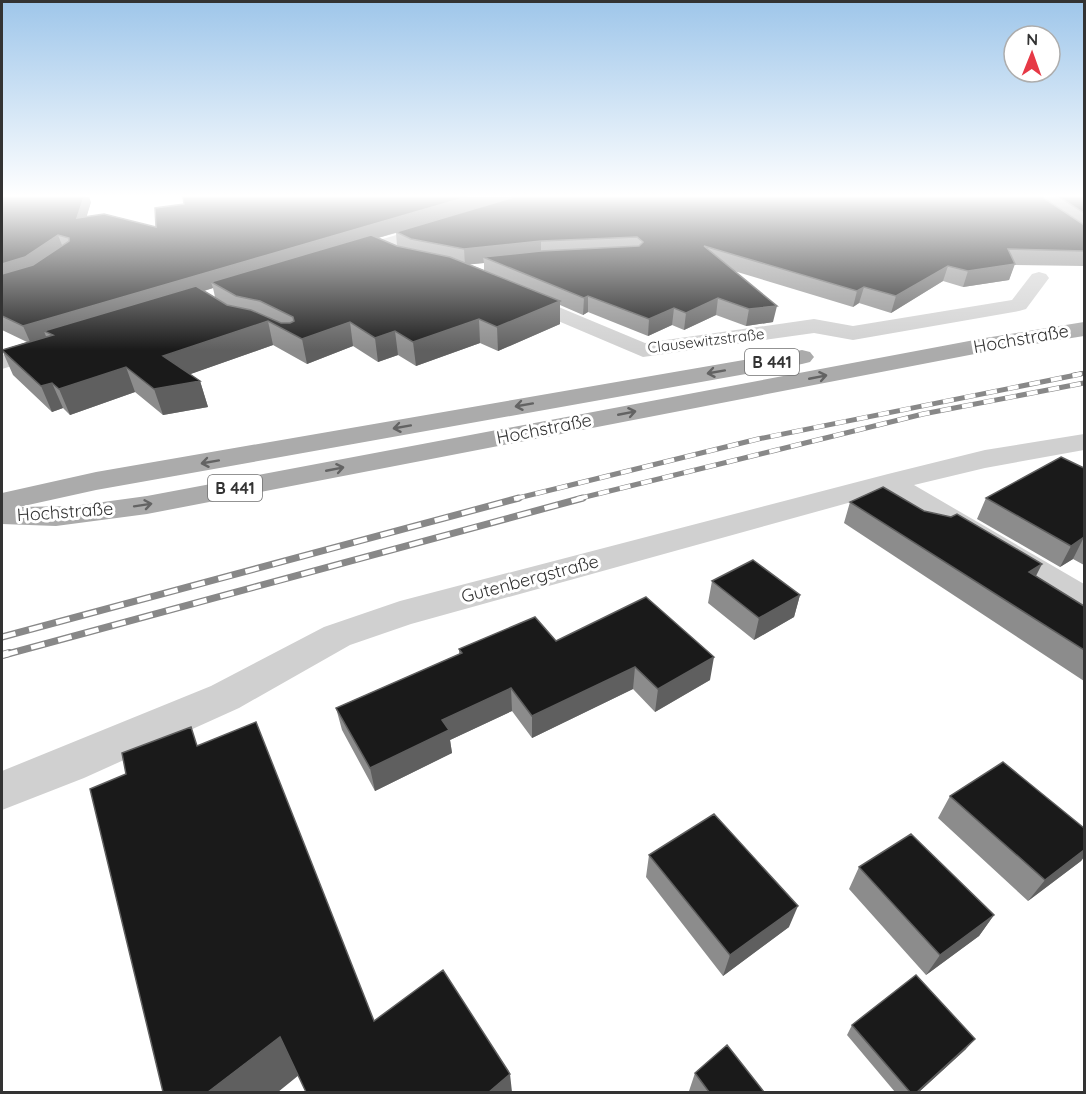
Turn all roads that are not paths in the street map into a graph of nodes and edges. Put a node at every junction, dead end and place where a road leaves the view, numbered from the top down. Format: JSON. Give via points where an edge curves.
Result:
{"nodes":[{"id":1,"x":372,"y":248,"type":"edge"},
{"id":2,"x":377,"y":248,"type":"edge"},
{"id":3,"x":329,"y":261,"type":"edge"},
{"id":4,"x":407,"y":261,"type":"edge"},
{"id":5,"x":1039,"y":278,"type":"dead end"},
{"id":6,"x":500,"y":289,"type":"edge"},
{"id":7,"x":1084,"y":309,"type":"edge"},
{"id":8,"x":1084,"y":329,"type":"edge"},
{"id":9,"x":72,"y":340,"type":"edge"},
{"id":10,"x":2,"y":361,"type":"edge"},
{"id":11,"x":1084,"y":442,"type":"edge"},
{"id":12,"x":888,"y":483,"type":"junction"},
{"id":13,"x":2,"y":502,"type":"edge"},
{"id":14,"x":2,"y":515,"type":"edge"},
{"id":15,"x":1084,"y":598,"type":"edge"},
{"id":16,"x":2,"y":791,"type":"edge"}],
"edges":[{"from":1,"to":3,"type":"street"},
{"from":2,"to":4,"type":"street"},
{"from":5,"to":6,"type":"street","name":"Clausewitzstraße","via":[[1019,305],[853,333],[814,326],[643,350]]},
{"from":7,"to":13,"type":"main road","name":"Hochstraße","number":"B 441","one_way":true,"via":[[86,483]]},
{"from":14,"to":8,"type":"main road","name":"Hochstraße","number":"B 441","one_way":true,"via":[[84,514],[147,504]]},
{"from":9,"to":10,"type":"street"},
{"from":11,"to":12,"type":"street","name":"Gutenbergstraße","via":[[985,459]]},
{"from":12,"to":15,"type":"street"},
{"from":12,"to":16,"type":"street","name":"Gutenbergstraße","via":[[400,614],[337,636],[225,697]]}]}
